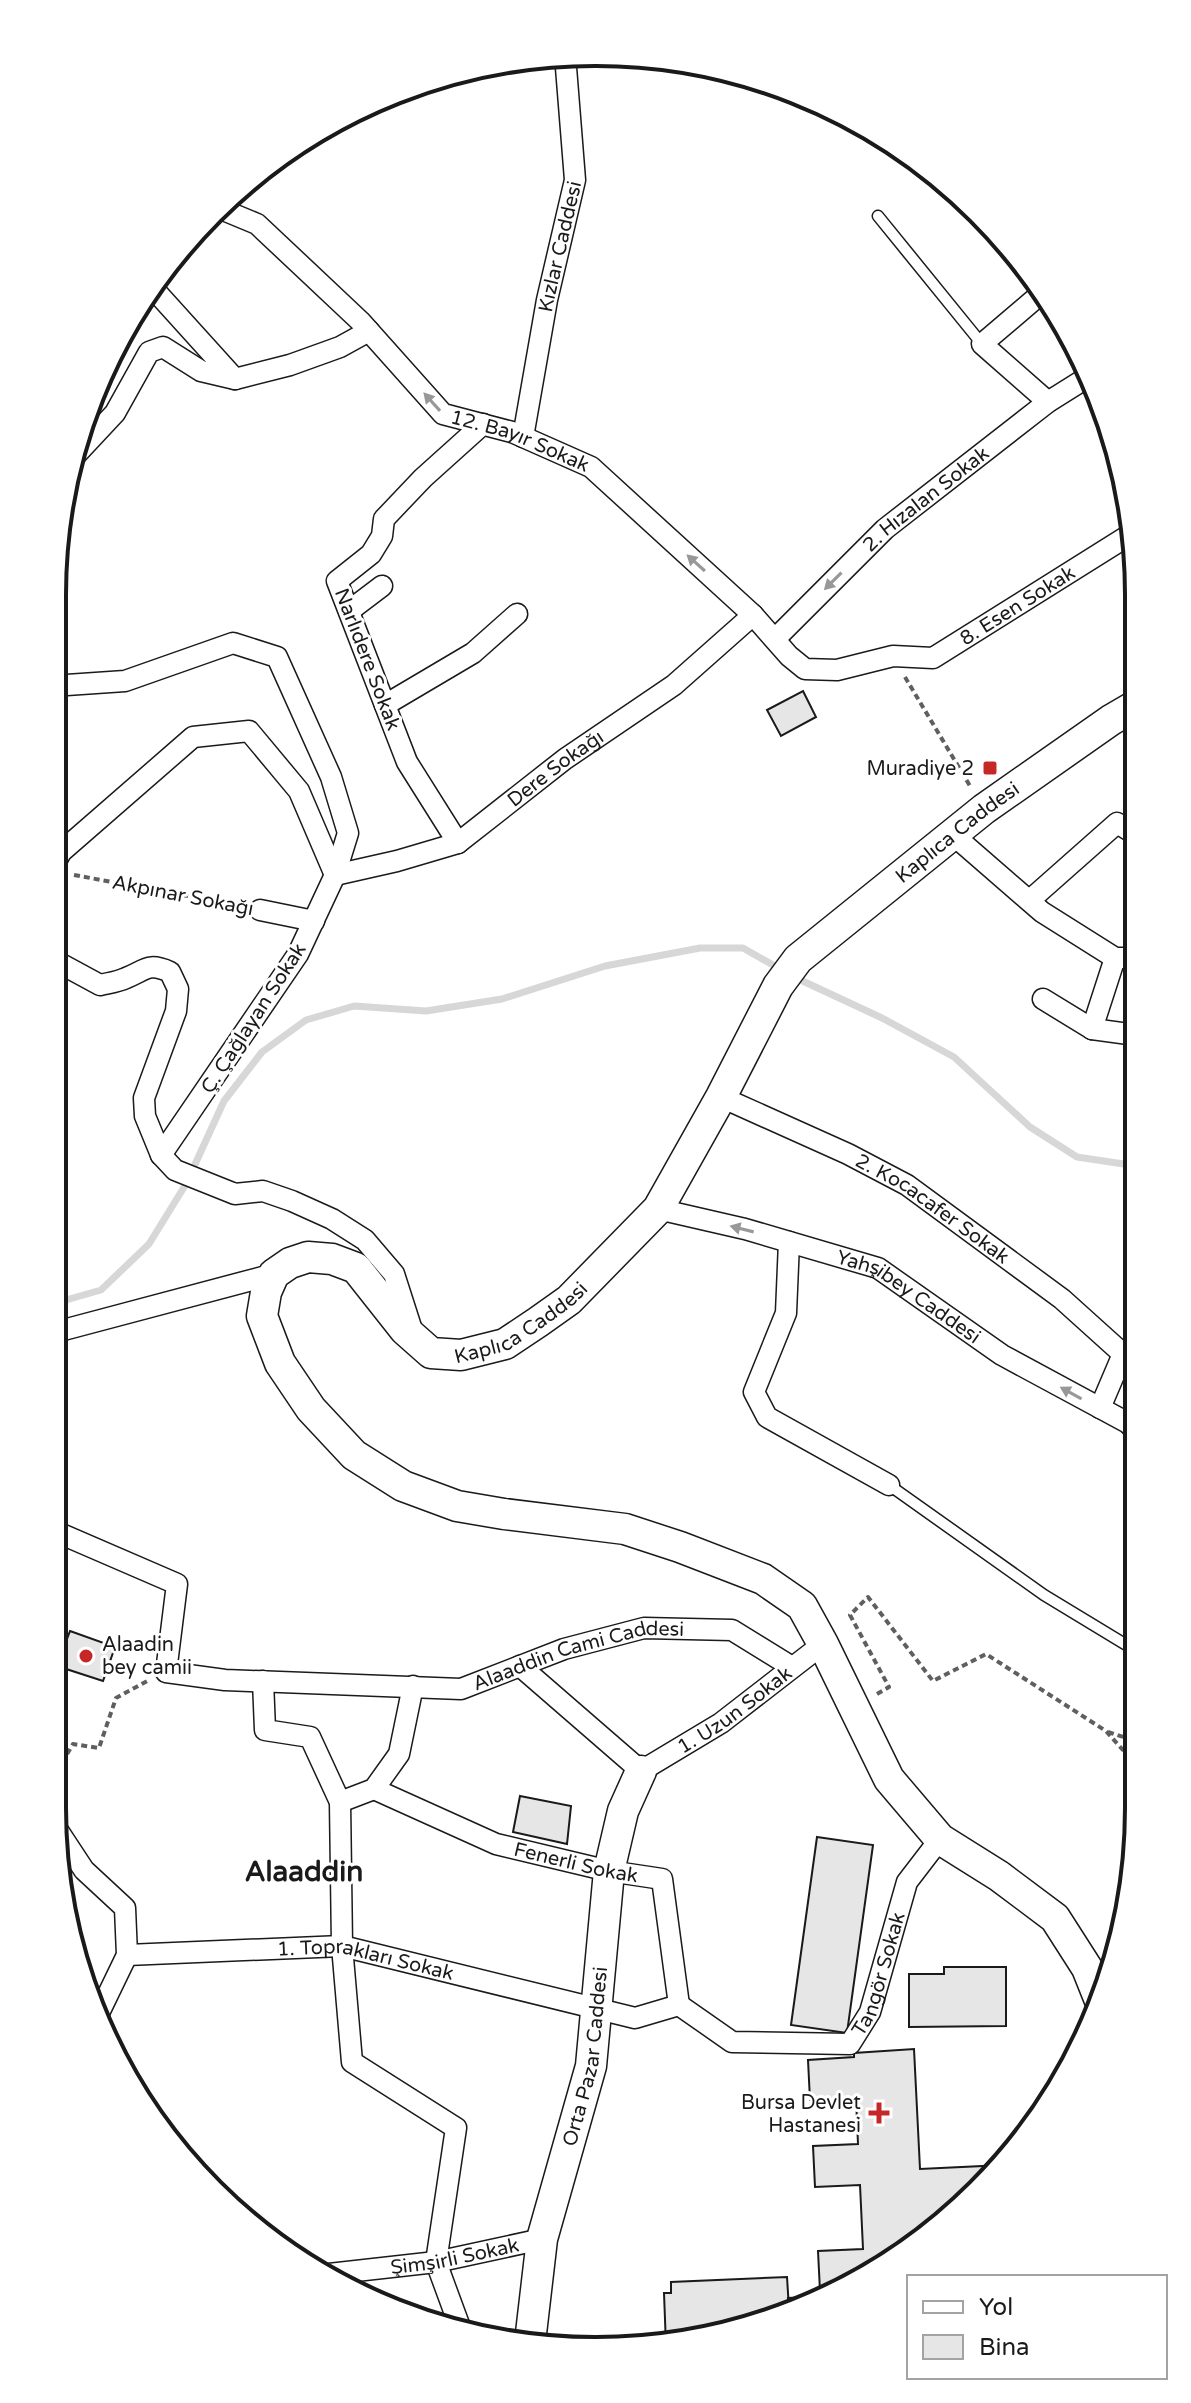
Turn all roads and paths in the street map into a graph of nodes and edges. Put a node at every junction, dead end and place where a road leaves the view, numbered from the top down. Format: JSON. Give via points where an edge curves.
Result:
{"nodes":[{"id":1,"x":566,"y":67,"type":"edge"},
{"id":2,"x":230,"y":213,"type":"edge"},
{"id":3,"x":878,"y":216,"type":"dead end"},
{"id":4,"x":159,"y":295,"type":"edge"},
{"id":5,"x":1035,"y":299,"type":"edge"},
{"id":6,"x":369,"y":331,"type":"junction"},
{"id":7,"x":982,"y":344,"type":"junction"},
{"id":8,"x":235,"y":379,"type":"junction"},
{"id":9,"x":1080,"y":382,"type":"edge"},
{"id":10,"x":1048,"y":402,"type":"junction"},
{"id":11,"x":483,"y":424,"type":"junction"},
{"id":12,"x":523,"y":437,"type":"junction"},
{"id":13,"x":89,"y":440,"type":"edge"},
{"id":14,"x":1122,"y":540,"type":"edge"},
{"id":15,"x":382,"y":586,"type":"dead end"},
{"id":16,"x":349,"y":611,"type":"junction"},
{"id":17,"x":517,"y":614,"type":"dead end"},
{"id":18,"x":753,"y":615,"type":"junction"},
{"id":19,"x":775,"y":639,"type":"junction"},
{"id":20,"x":893,"y":656,"type":"junction"},
{"id":21,"x":66,"y":685,"type":"edge"},
{"id":22,"x":385,"y":705,"type":"junction"},
{"id":23,"x":1125,"y":712,"type":"edge"},
{"id":24,"x":984,"y":809,"type":"junction"},
{"id":25,"x":1125,"y":828,"type":"edge"},
{"id":26,"x":951,"y":833,"type":"junction"},
{"id":27,"x":458,"y":843,"type":"junction"},
{"id":28,"x":66,"y":848,"type":"edge"},
{"id":29,"x":66,"y":872,"type":"edge"},
{"id":30,"x":335,"y":875,"type":"junction"},
{"id":31,"x":1030,"y":900,"type":"junction"},
{"id":32,"x":260,"y":910,"type":"joint"},
{"id":33,"x":314,"y":921,"type":"junction"},
{"id":34,"x":1115,"y":958,"type":"junction"},
{"id":35,"x":1125,"y":958,"type":"edge"},
{"id":36,"x":66,"y":967,"type":"edge"},
{"id":37,"x":1043,"y":999,"type":"dead end"},
{"id":38,"x":1092,"y":1029,"type":"junction"},
{"id":39,"x":1125,"y":1034,"type":"edge"},
{"id":40,"x":721,"y":1097,"type":"junction"},
{"id":41,"x":168,"y":1163,"type":"junction"},
{"id":42,"x":658,"y":1209,"type":"junction"},
{"id":43,"x":789,"y":1242,"type":"junction"},
{"id":44,"x":274,"y":1274,"type":"junction"},
{"id":45,"x":66,"y":1329,"type":"edge"},
{"id":46,"x":417,"y":1341,"type":"junction"},
{"id":47,"x":1125,"y":1349,"type":"edge"},
{"id":48,"x":1125,"y":1362,"type":"edge"},
{"id":49,"x":1100,"y":1408,"type":"junction"},
{"id":50,"x":1125,"y":1421,"type":"edge"},
{"id":51,"x":889,"y":1485,"type":"joint"},
{"id":52,"x":66,"y":1536,"type":"edge"},
{"id":53,"x":823,"y":1644,"type":"junction"},
{"id":54,"x":1125,"y":1644,"type":"edge"},
{"id":55,"x":520,"y":1666,"type":"junction"},
{"id":56,"x":792,"y":1667,"type":"junction"},
{"id":57,"x":166,"y":1672,"type":"junction"},
{"id":58,"x":263,"y":1681,"type":"junction"},
{"id":59,"x":413,"y":1686,"type":"junction"},
{"id":60,"x":854,"y":1708,"type":"junction"},
{"id":61,"x":1106,"y":1731,"type":"junction"},
{"id":62,"x":1125,"y":1737,"type":"edge"},
{"id":63,"x":1125,"y":1752,"type":"edge"},
{"id":64,"x":66,"y":1756,"type":"edge"},
{"id":65,"x":641,"y":1771,"type":"junction"},
{"id":66,"x":374,"y":1789,"type":"junction"},
{"id":67,"x":340,"y":1802,"type":"junction"},
{"id":68,"x":940,"y":1839,"type":"junction"},
{"id":69,"x":67,"y":1845,"type":"edge"},
{"id":70,"x":609,"y":1871,"type":"junction"},
{"id":71,"x":342,"y":1946,"type":"junction"},
{"id":72,"x":127,"y":1955,"type":"junction"},
{"id":73,"x":1094,"y":1986,"type":"edge"},
{"id":74,"x":104,"y":2003,"type":"edge"},
{"id":75,"x":679,"y":2005,"type":"junction"},
{"id":76,"x":598,"y":2008,"type":"junction"},
{"id":77,"x":542,"y":2239,"type":"junction"},
{"id":78,"x":436,"y":2262,"type":"junction"},
{"id":79,"x":343,"y":2272,"type":"edge"},
{"id":80,"x":457,"y":2319,"type":"edge"},
{"id":81,"x":531,"y":2333,"type":"edge"}],
"edges":[{"from":1,"to":12,"type":"street","name":"Kızlar Caddesi","via":[[575,180]]},
{"from":2,"to":6,"type":"street","name":"12. Bayır Sokak","via":[[257,224]]},
{"from":3,"to":7,"type":"lane"},
{"from":4,"to":8,"type":"street"},
{"from":5,"to":7,"type":"street"},
{"from":6,"to":8,"type":"street","via":[[290,365]]},
{"from":11,"to":6,"type":"street","name":"12. Bayır Sokak","one_way":true,"via":[[443,414]]},
{"from":7,"to":10,"type":"street"},
{"from":8,"to":13,"type":"street","via":[[201,371],[163,347],[149,352],[115,413]]},
{"from":9,"to":10,"type":"street","name":"2. Hızalan Sokak"},
{"from":10,"to":19,"type":"street","name":"2. Hızalan Sokak","one_way":true,"via":[[885,529]]},
{"from":11,"to":12,"type":"street","name":"12. Bayır Sokak"},
{"from":11,"to":16,"type":"street","name":"Narlıdere Sokak","via":[[384,519],[382,536],[371,554],[337,581]]},
{"from":18,"to":12,"type":"street","name":"12. Bayır Sokak","one_way":true,"via":[[591,467]]},
{"from":14,"to":20,"type":"street","name":"8. Esen Sokak","via":[[933,658]]},
{"from":15,"to":16,"type":"street"},
{"from":16,"to":22,"type":"street","name":"Narlıdere Sokak"},
{"from":17,"to":22,"type":"street","via":[[473,653]]},
{"from":18,"to":19,"type":"street","name":"12. Bayır Sokak"},
{"from":18,"to":27,"type":"street","name":"Dere Sokağı","via":[[674,685],[565,759]]},
{"from":19,"to":20,"type":"street","name":"8. Esen Sokak","via":[[805,669],[837,670]]},
{"from":20,"to":24,"type":"path"},
{"from":21,"to":30,"type":"street","name":"Ç. Çağlayan Sokak","via":[[125,681],[233,643],[277,657],[331,777],[348,833]]},
{"from":22,"to":27,"type":"street","name":"Narlıdere Sokak","via":[[407,762]]},
{"from":23,"to":24,"type":"main road","name":"Kaplıca Caddesi"},
{"from":24,"to":26,"type":"main road","name":"Kaplıca Caddesi"},
{"from":25,"to":31,"type":"street","via":[[1117,823]]},
{"from":26,"to":31,"type":"street"},
{"from":26,"to":40,"type":"main road","name":"Kaplıca Caddesi","via":[[798,959],[778,986]]},
{"from":27,"to":30,"type":"street","name":"Dere Sokağı"},
{"from":28,"to":30,"type":"street","via":[[193,737],[249,731],[299,791]]},
{"from":29,"to":32,"type":"path","name":"Akpınar Sokağı"},
{"from":30,"to":33,"type":"street","name":"Ç. Çağlayan Sokak"},
{"from":31,"to":34,"type":"street"},
{"from":32,"to":33,"type":"street","name":"Akpınar Sokağı"},
{"from":33,"to":41,"type":"street","name":"Ç. Çağlayan Sokak"},
{"from":34,"to":35,"type":"street"},
{"from":34,"to":38,"type":"street"},
{"from":36,"to":41,"type":"street","via":[[100,985],[144,968],[170,972],[178,989],[176,1011],[144,1098],[145,1116]]},
{"from":37,"to":38,"type":"street"},
{"from":38,"to":39,"type":"street"},
{"from":40,"to":42,"type":"main road","name":"Kaplıca Caddesi"},
{"from":40,"to":47,"type":"street","name":"2. Kocacafer Sokak","via":[[907,1185]]},
{"from":41,"to":46,"type":"street","via":[[235,1194],[263,1191],[277,1196],[332,1219],[365,1240],[394,1274]]},
{"from":43,"to":42,"type":"street","name":"Yahşibey Caddesi","one_way":true},
{"from":42,"to":46,"type":"main road","name":"Kaplıca Caddesi","via":[[569,1300],[505,1344],[461,1355],[431,1353]]},
{"from":49,"to":43,"type":"street","name":"Yahşibey Caddesi","one_way":true,"via":[[1002,1355],[878,1268]]},
{"from":43,"to":51,"type":"street","via":[[786,1313],[754,1392],[767,1417]]},
{"from":44,"to":45,"type":"street"},
{"from":44,"to":46,"type":"main road","name":"Kaplıca Caddesi","via":[[308,1257],[356,1268]]},
{"from":44,"to":53,"type":"main road","via":[[262,1316],[280,1363],[311,1409],[354,1455],[403,1486],[457,1506],[625,1529],[763,1579],[802,1606]]},
{"from":48,"to":49,"type":"street"},
{"from":49,"to":50,"type":"street","name":"Yahşibey Caddesi"},
{"from":51,"to":54,"type":"lane","via":[[1044,1595]]},
{"from":52,"to":57,"type":"street","via":[[177,1584]]},
{"from":53,"to":56,"type":"street","name":"1. Uzun Sokak"},
{"from":53,"to":60,"type":"main road"},
{"from":55,"to":56,"type":"street","name":"Alaaddin Cami Caddesi","via":[[644,1628],[732,1630]]},
{"from":55,"to":59,"type":"street","name":"Alaaddin Cami Caddesi","via":[[461,1689]]},
{"from":55,"to":65,"type":"street"},
{"from":56,"to":65,"type":"street","name":"1. Uzun Sokak","via":[[721,1723]]},
{"from":57,"to":58,"type":"street","name":"Alaaddin Cami Caddesi"},
{"from":57,"to":64,"type":"path","via":[[116,1698],[99,1748],[73,1744]]},
{"from":58,"to":59,"type":"street","name":"Alaaddin Cami Caddesi"},
{"from":58,"to":67,"type":"street","via":[[265,1730],[310,1737]]},
{"from":59,"to":66,"type":"street","via":[[399,1754]]},
{"from":60,"to":61,"type":"path","via":[[889,1687],[850,1615],[868,1597],[933,1681],[986,1654]]},
{"from":60,"to":68,"type":"main road","via":[[889,1779]]},
{"from":61,"to":62,"type":"path"},
{"from":61,"to":63,"type":"path"},
{"from":65,"to":70,"type":"main road","name":"Orta Pazar Caddesi","via":[[623,1811]]},
{"from":66,"to":67,"type":"street"},
{"from":66,"to":70,"type":"street","name":"Fenerli Sokak","via":[[496,1844]]},
{"from":67,"to":71,"type":"street"},
{"from":68,"to":73,"type":"main road","via":[[1055,1918]]},
{"from":68,"to":75,"type":"street","name":"Tangör Sokak","via":[[907,1882],[870,2012],[850,2044],[732,2042]]},
{"from":69,"to":72,"type":"street","via":[[84,1870],[125,1908]]},
{"from":70,"to":75,"type":"street","name":"Fenerli Sokak","via":[[662,1879]]},
{"from":70,"to":76,"type":"main road","name":"Orta Pazar Caddesi"},
{"from":71,"to":72,"type":"street","name":"1. Toprakları Sokak"},
{"from":71,"to":76,"type":"street","name":"1. Toprakları Sokak"},
{"from":71,"to":78,"type":"street","via":[[352,2062],[456,2128]]},
{"from":72,"to":74,"type":"street"},
{"from":75,"to":76,"type":"street","via":[[635,2018]]},
{"from":76,"to":77,"type":"main road","name":"Orta Pazar Caddesi","via":[[591,2066]]},
{"from":77,"to":78,"type":"street","name":"Şimşirli Sokak"},
{"from":77,"to":81,"type":"main road","name":"Orta Pazar Caddesi"},
{"from":78,"to":79,"type":"street","name":"Şimşirli Sokak"},
{"from":78,"to":80,"type":"street"}]}
